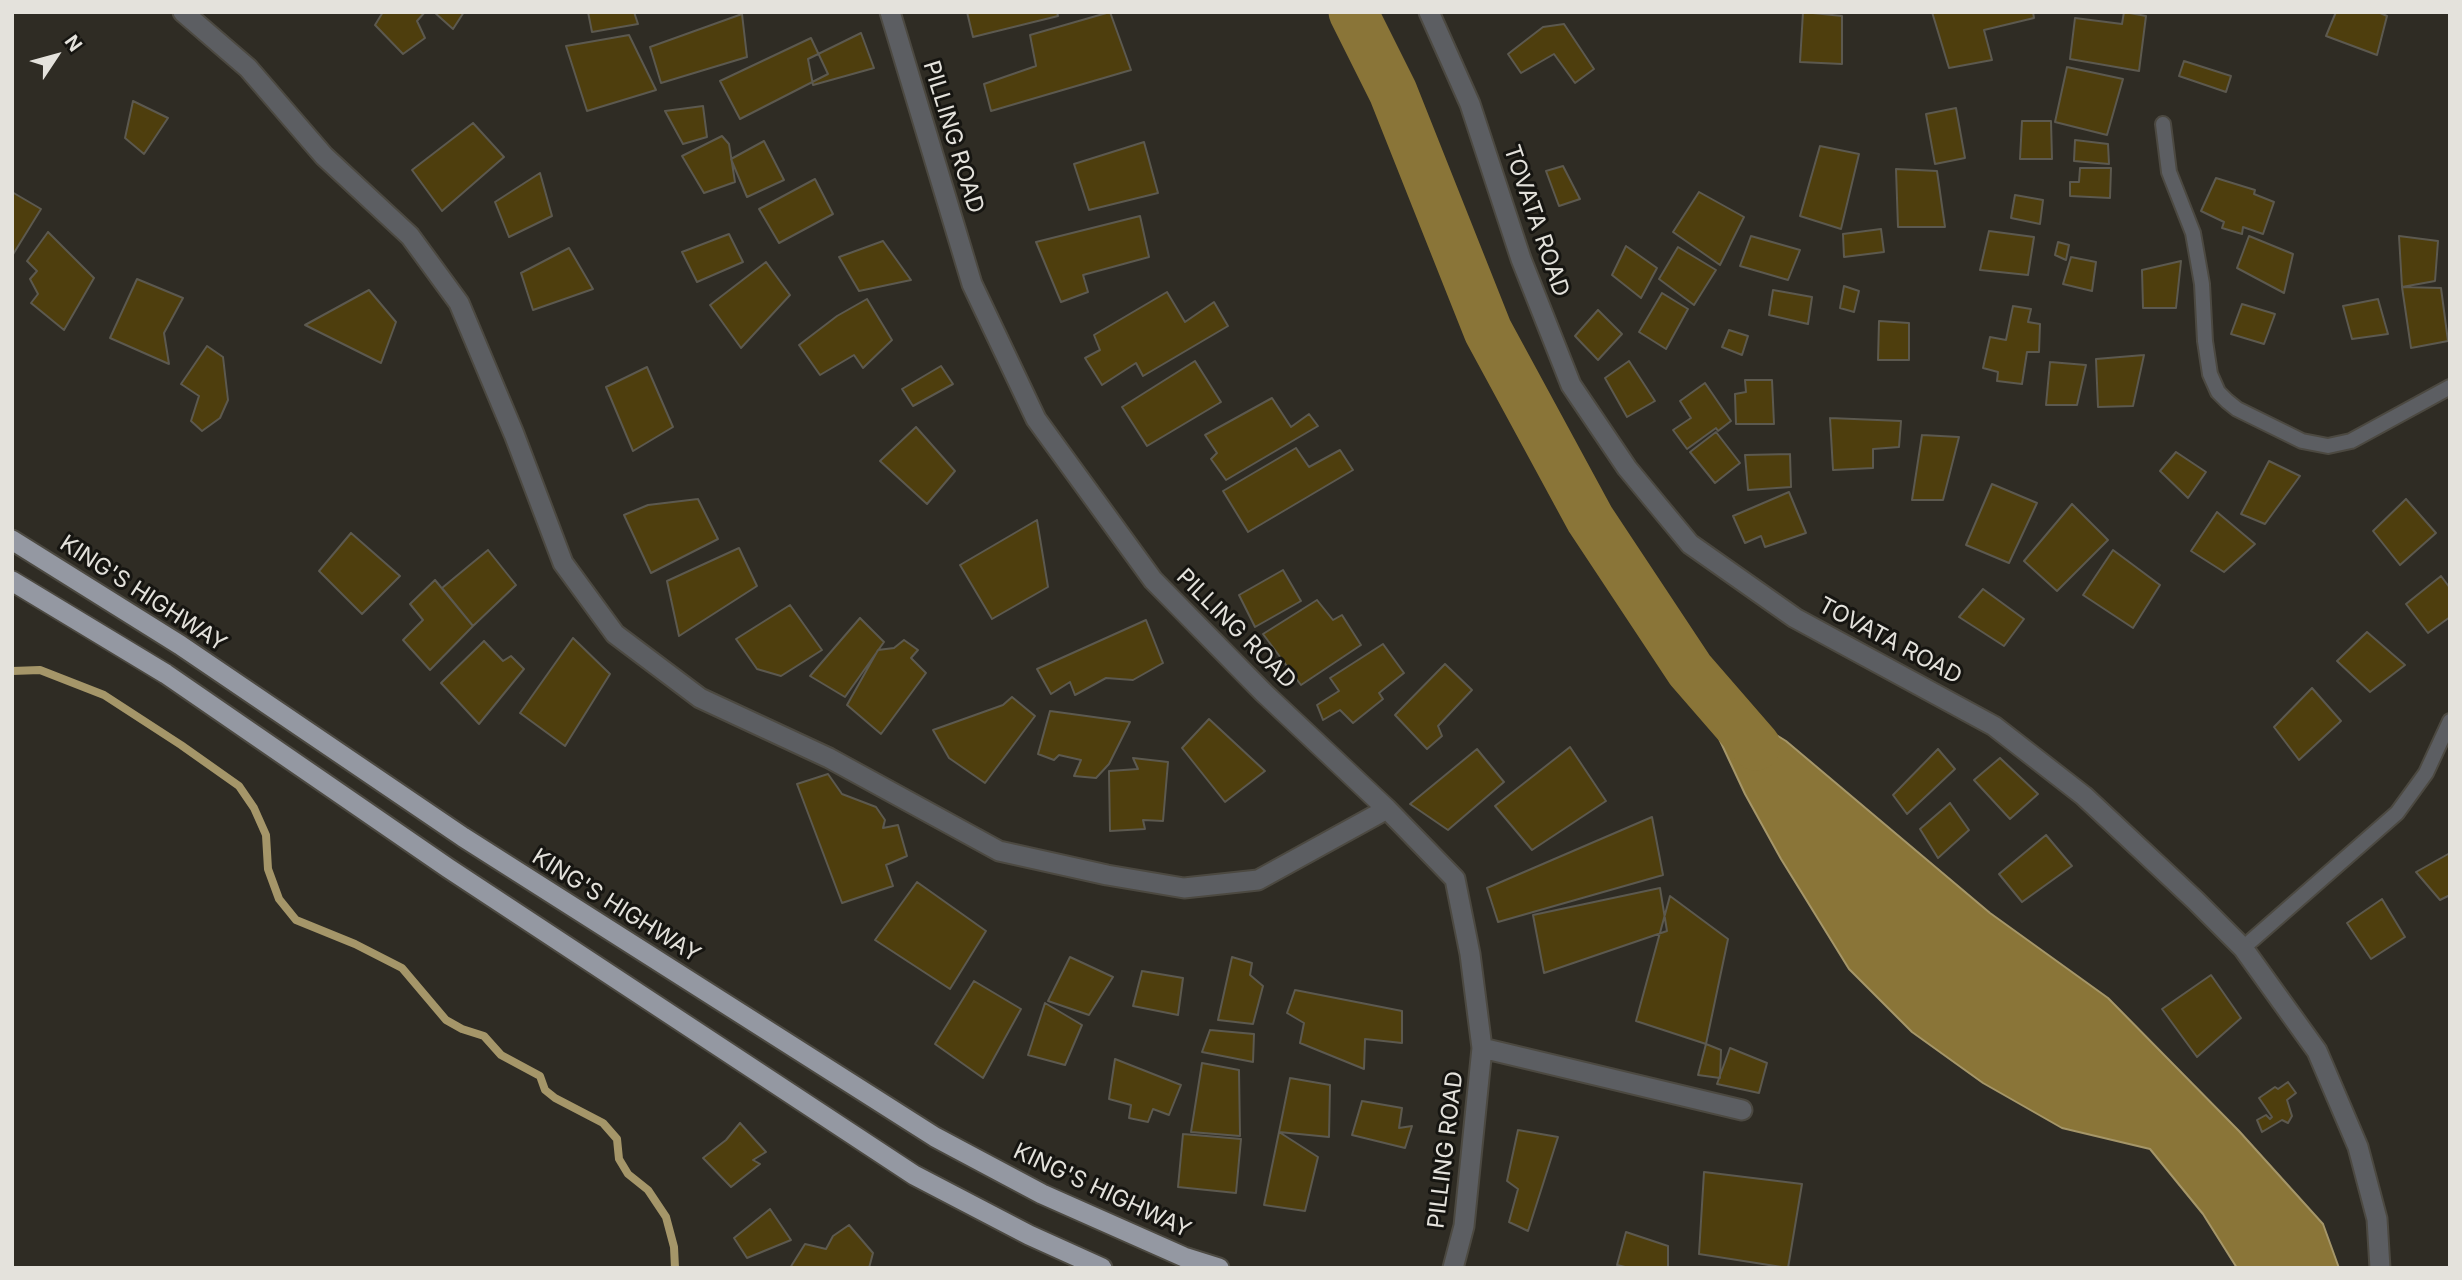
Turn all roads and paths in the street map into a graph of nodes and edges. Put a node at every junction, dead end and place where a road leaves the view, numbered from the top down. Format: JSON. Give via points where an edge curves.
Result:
{"nodes":[{"id":1,"x":183,"y":12,"type":"edge"},
{"id":2,"x":890,"y":12,"type":"edge"},
{"id":3,"x":1429,"y":12,"type":"edge"},
{"id":4,"x":2163,"y":124,"type":"dead end"},
{"id":5,"x":2450,"y":387,"type":"edge"},
{"id":6,"x":12,"y":540,"type":"edge"},
{"id":7,"x":12,"y":581,"type":"edge"},
{"id":8,"x":2450,"y":721,"type":"edge"},
{"id":9,"x":1387,"y":809,"type":"junction"},
{"id":10,"x":2243,"y":948,"type":"junction"},
{"id":11,"x":1482,"y":1048,"type":"junction"},
{"id":12,"x":1742,"y":1110,"type":"dead end"},
{"id":13,"x":1102,"y":1268,"type":"edge"},
{"id":14,"x":1219,"y":1268,"type":"edge"},
{"id":15,"x":1453,"y":1268,"type":"edge"},
{"id":16,"x":2380,"y":1268,"type":"edge"}],
"edges":[{"from":1,"to":9,"type":"street","via":[[248,68],[324,156],[410,236],[459,303],[563,564],[615,634],[700,698],[829,758],[999,851],[1184,888],[1258,880]]},
{"from":2,"to":9,"type":"street","name":"PILLING ROAD","via":[[972,284],[1037,419],[1153,580]]},
{"from":3,"to":10,"type":"street","name":"TOVATA ROAD","via":[[1470,104],[1521,259],[1571,385],[1627,468],[1690,544],[1794,618],[1994,726],[2084,796]]},
{"from":4,"to":5,"type":"lane","via":[[2169,172],[2193,233],[2210,374],[2227,401],[2302,441],[2328,446],[2351,441]]},
{"from":6,"to":14,"type":"highway","name":"KING'S HIGHWAY","via":[[180,645],[463,837],[935,1137],[1042,1194]]},
{"from":7,"to":13,"type":"highway","via":[[166,674],[448,868],[914,1175]]},
{"from":8,"to":10,"type":"lane","via":[[2426,772],[2397,813]]},
{"from":9,"to":11,"type":"street","name":"PILLING ROAD","via":[[1455,879]]},
{"from":10,"to":16,"type":"street","name":"TOVATA ROAD","via":[[2317,1051],[2333,1087],[2358,1147],[2376,1219]]},
{"from":11,"to":12,"type":"street"},
{"from":11,"to":15,"type":"street","name":"PILLING ROAD","via":[[1464,1226]]}]}
